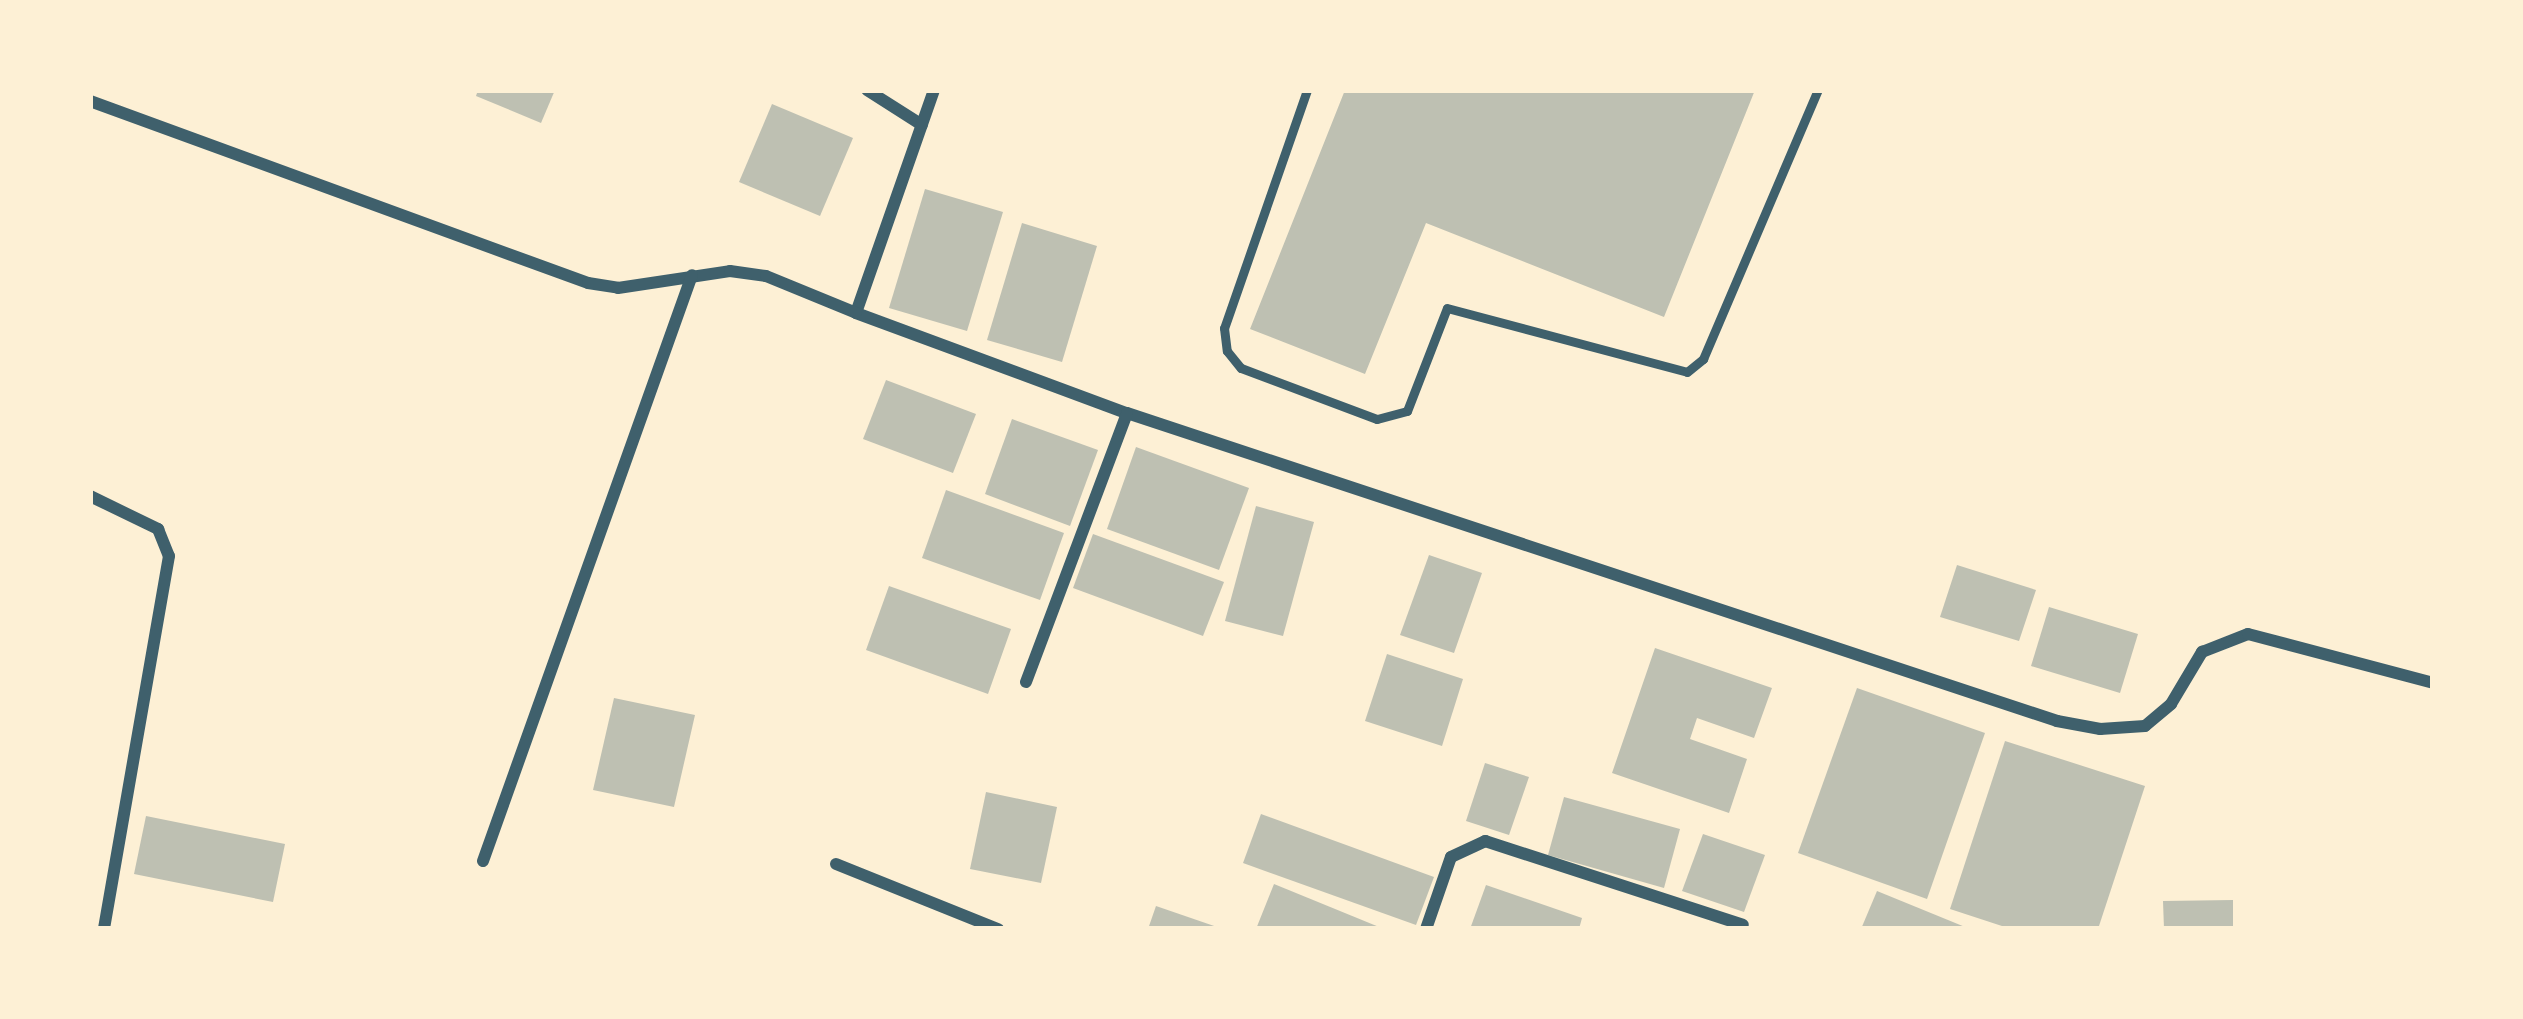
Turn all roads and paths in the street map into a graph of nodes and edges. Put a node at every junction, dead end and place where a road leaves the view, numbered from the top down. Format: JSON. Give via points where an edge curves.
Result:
{"nodes":[{"id":1,"x":867,"y":90,"type":"edge"},
{"id":2,"x":934,"y":90,"type":"edge"},
{"id":3,"x":1307,"y":90,"type":"edge"},
{"id":4,"x":1818,"y":90,"type":"edge"},
{"id":5,"x":90,"y":101,"type":"edge"},
{"id":6,"x":922,"y":125,"type":"junction"},
{"id":7,"x":692,"y":275,"type":"junction"},
{"id":8,"x":856,"y":313,"type":"junction"},
{"id":9,"x":1127,"y":413,"type":"junction"},
{"id":10,"x":90,"y":496,"type":"edge"},
{"id":11,"x":1026,"y":682,"type":"dead end"},
{"id":12,"x":2433,"y":682,"type":"edge"},
{"id":13,"x":483,"y":861,"type":"dead end"},
{"id":14,"x":836,"y":864,"type":"dead end"},
{"id":15,"x":1743,"y":925,"type":"dead end"},
{"id":16,"x":104,"y":929,"type":"edge"},
{"id":17,"x":998,"y":929,"type":"edge"},
{"id":18,"x":1426,"y":929,"type":"edge"}],
"edges":[{"from":1,"to":6,"type":"street"},
{"from":2,"to":6,"type":"street"},
{"from":3,"to":4,"type":"lane","via":[[1224,328],[1227,351],[1241,368],[1394,419],[1407,411],[1447,308],[1687,372],[1703,358]]},
{"from":5,"to":7,"type":"street","via":[[588,283],[618,288]]},
{"from":6,"to":8,"type":"street"},
{"from":7,"to":8,"type":"street","via":[[766,277]]},
{"from":7,"to":13,"type":"street"},
{"from":8,"to":9,"type":"street"},
{"from":9,"to":11,"type":"street"},
{"from":9,"to":12,"type":"street","via":[[2100,730],[2145,726],[2171,704],[2202,652],[2248,634]]},
{"from":10,"to":16,"type":"street","via":[[158,529],[169,556]]},
{"from":14,"to":17,"type":"street"},
{"from":15,"to":18,"type":"street","via":[[1485,842],[1451,857]]}]}
